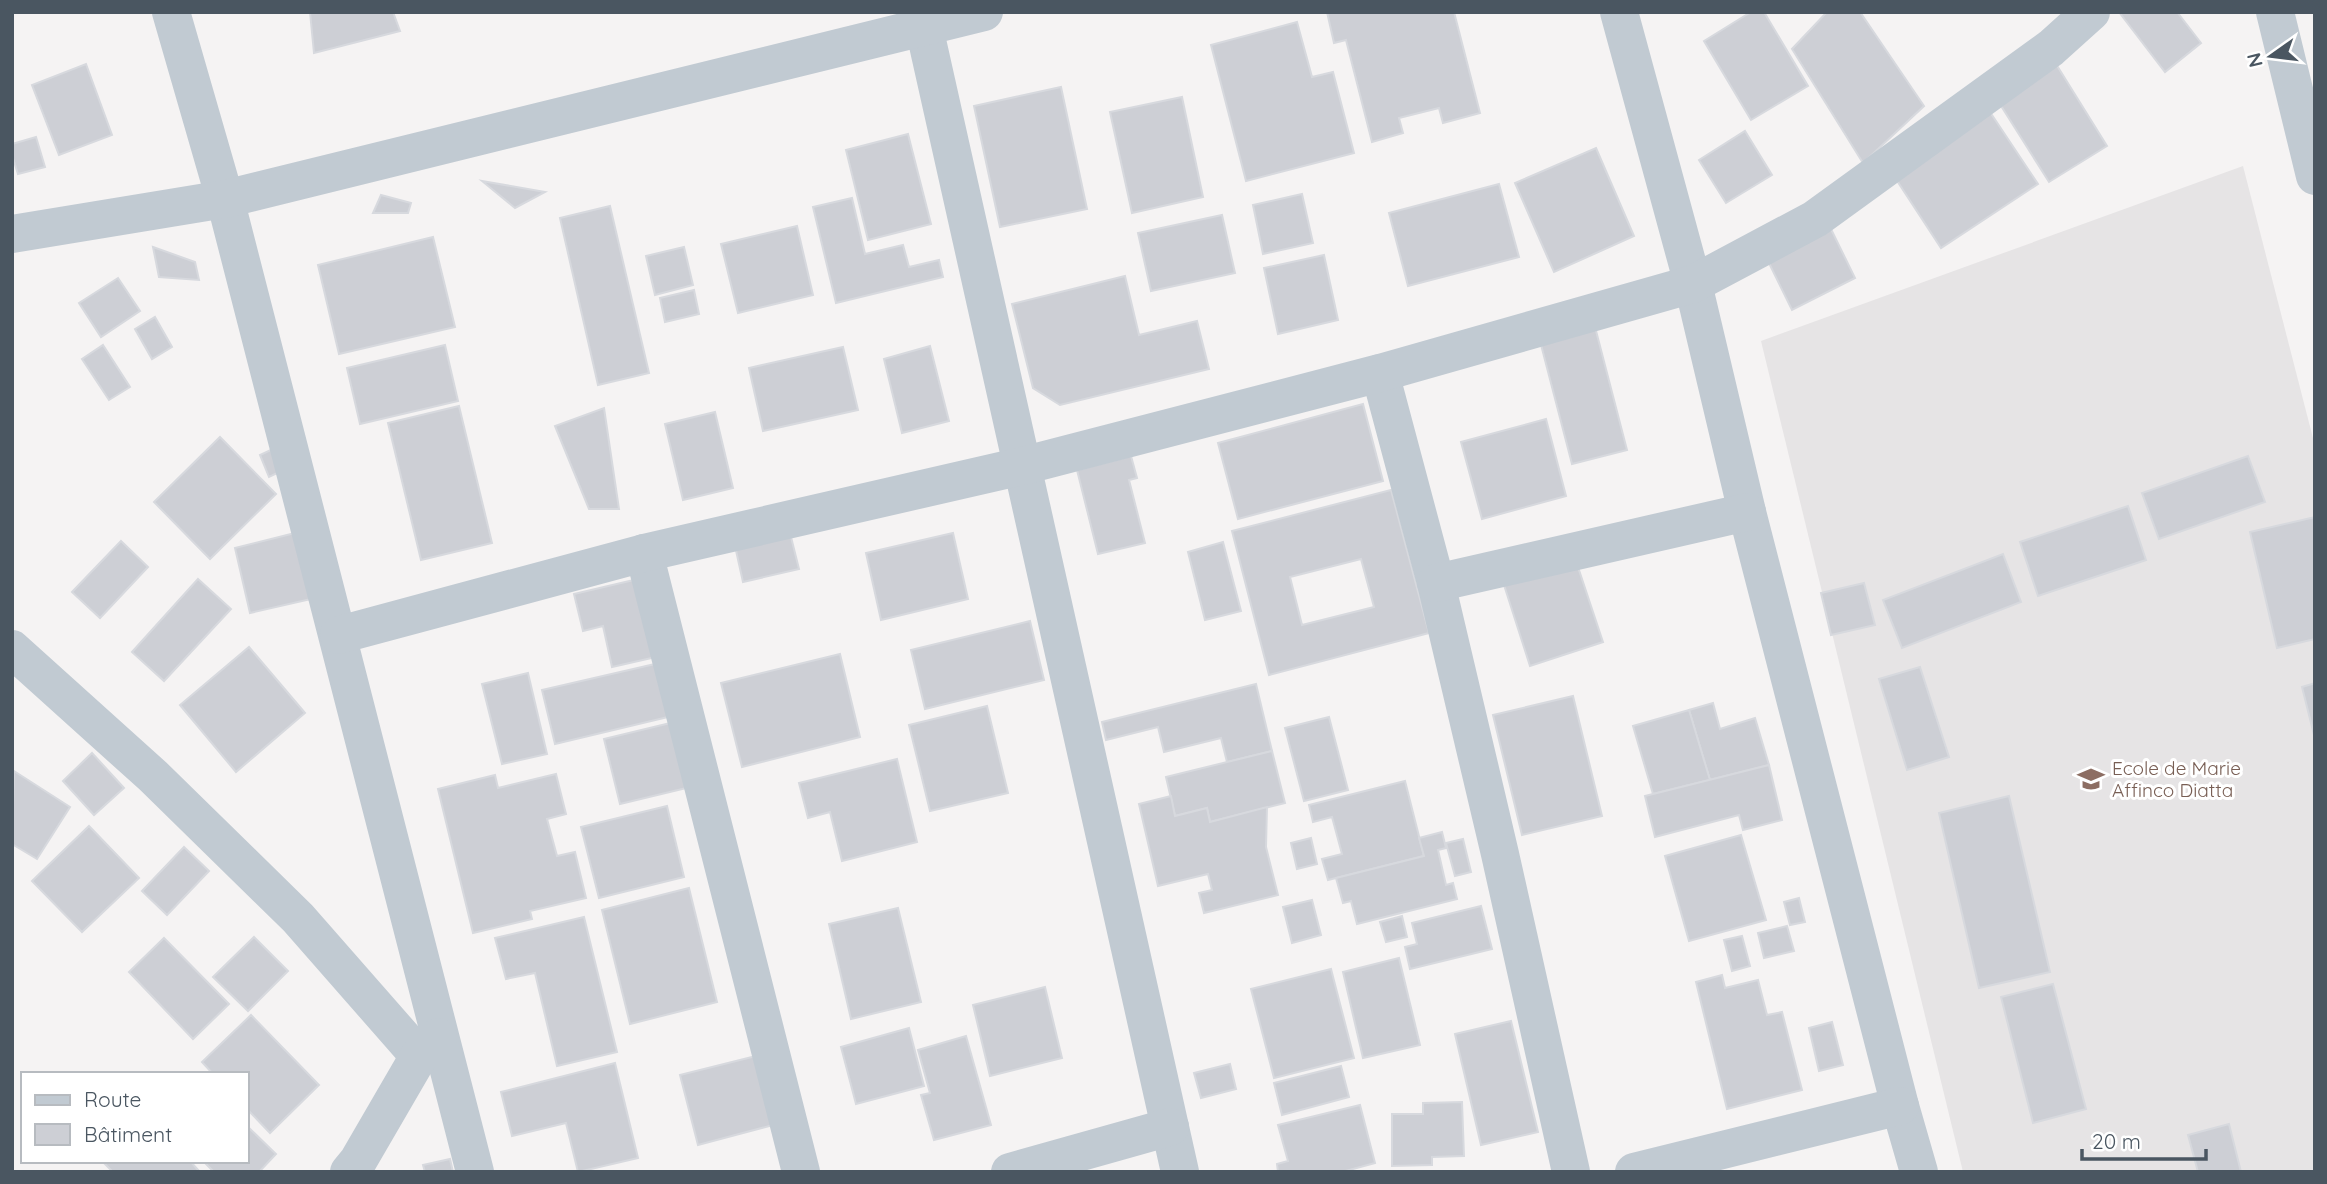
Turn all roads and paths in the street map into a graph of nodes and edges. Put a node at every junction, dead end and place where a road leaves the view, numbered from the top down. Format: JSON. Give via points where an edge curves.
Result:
{"nodes":[{"id":1,"x":171,"y":12,"type":"edge"},
{"id":2,"x":984,"y":12,"type":"edge"},
{"id":3,"x":1619,"y":12,"type":"edge"},
{"id":4,"x":2091,"y":12,"type":"edge"},
{"id":5,"x":2275,"y":12,"type":"edge"},
{"id":6,"x":924,"y":27,"type":"junction"},
{"id":7,"x":2315,"y":176,"type":"edge"},
{"id":8,"x":225,"y":199,"type":"junction"},
{"id":9,"x":12,"y":234,"type":"edge"},
{"id":10,"x":1693,"y":284,"type":"junction"},
{"id":11,"x":1380,"y":373,"type":"junction"},
{"id":12,"x":1022,"y":466,"type":"junction"},
{"id":13,"x":1746,"y":512,"type":"junction"},
{"id":14,"x":644,"y":553,"type":"junction"},
{"id":15,"x":1436,"y":583,"type":"junction"},
{"id":16,"x":338,"y":635,"type":"junction"},
{"id":17,"x":12,"y":649,"type":"edge"},
{"id":18,"x":430,"y":1045,"type":"junction"},
{"id":19,"x":1900,"y":1106,"type":"junction"},
{"id":20,"x":1170,"y":1127,"type":"junction"},
{"id":21,"x":349,"y":1172,"type":"edge"},
{"id":22,"x":475,"y":1172,"type":"edge"},
{"id":23,"x":802,"y":1172,"type":"edge"},
{"id":24,"x":1010,"y":1172,"type":"edge"},
{"id":25,"x":1180,"y":1172,"type":"edge"},
{"id":26,"x":1571,"y":1172,"type":"edge"},
{"id":27,"x":1634,"y":1172,"type":"edge"},
{"id":28,"x":1919,"y":1172,"type":"edge"}],
"edges":[{"from":1,"to":8,"type":"street"},
{"from":2,"to":6,"type":"street"},
{"from":3,"to":10,"type":"street"},
{"from":4,"to":10,"type":"street","via":[[2051,48],[1815,219]]},
{"from":5,"to":7,"type":"street"},
{"from":6,"to":8,"type":"street"},
{"from":6,"to":12,"type":"street"},
{"from":8,"to":9,"type":"street"},
{"from":8,"to":16,"type":"street"},
{"from":10,"to":11,"type":"street"},
{"from":10,"to":13,"type":"street"},
{"from":11,"to":12,"type":"street"},
{"from":11,"to":15,"type":"street"},
{"from":12,"to":14,"type":"street"},
{"from":12,"to":20,"type":"street"},
{"from":13,"to":15,"type":"street"},
{"from":13,"to":19,"type":"street"},
{"from":14,"to":16,"type":"street"},
{"from":14,"to":23,"type":"street"},
{"from":15,"to":26,"type":"street"},
{"from":16,"to":18,"type":"street"},
{"from":17,"to":18,"type":"street","via":[[153,776]]},
{"from":18,"to":21,"type":"street"},
{"from":18,"to":22,"type":"street"},
{"from":19,"to":27,"type":"street"},
{"from":19,"to":28,"type":"street"},
{"from":20,"to":24,"type":"street"},
{"from":20,"to":25,"type":"street"}]}
